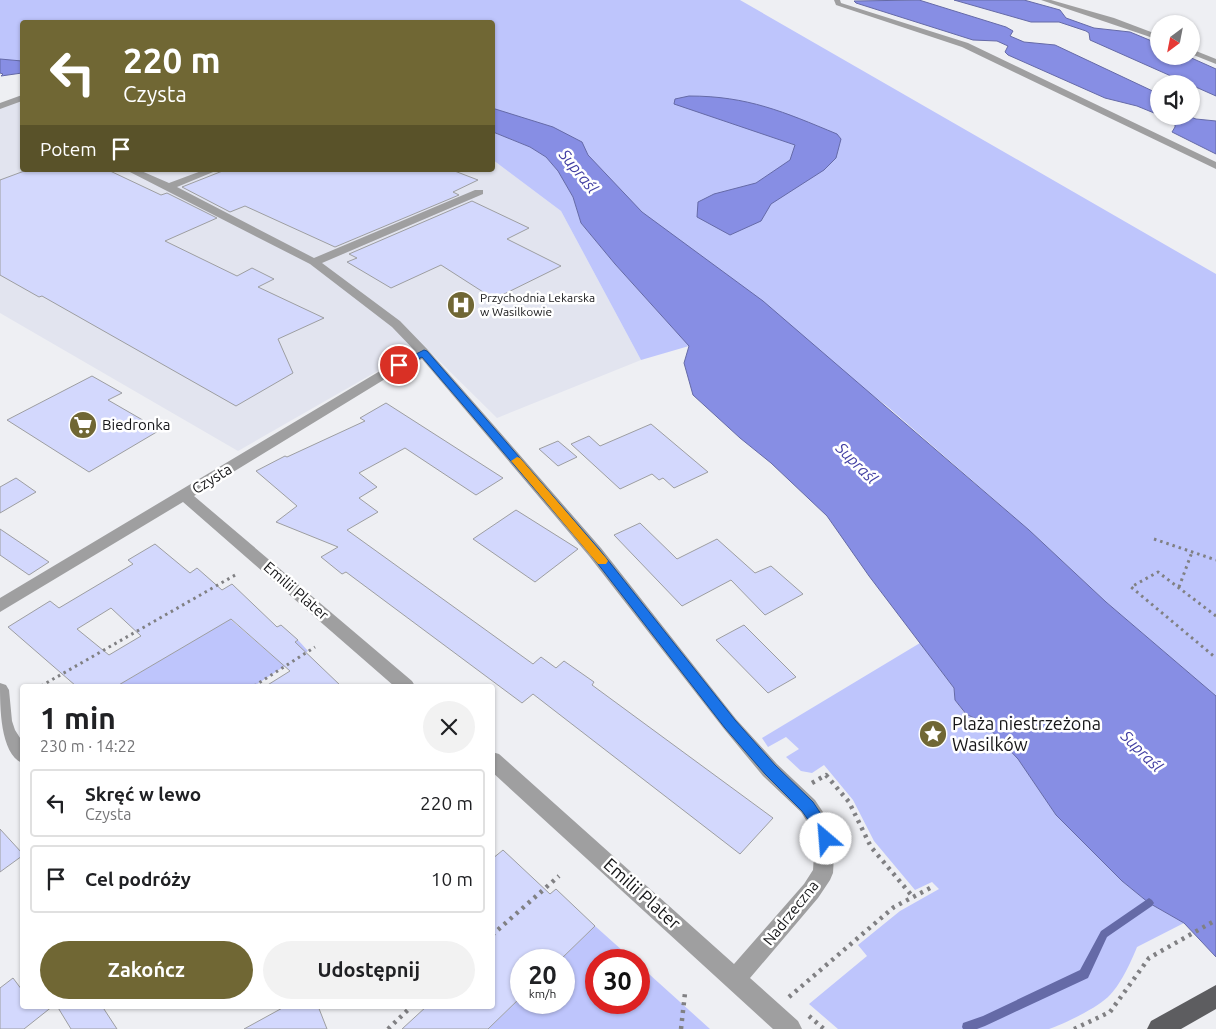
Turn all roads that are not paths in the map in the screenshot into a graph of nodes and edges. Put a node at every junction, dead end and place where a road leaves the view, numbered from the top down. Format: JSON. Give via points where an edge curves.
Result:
{"nodes":[{"id":1,"x":837,"y":0,"type":"edge"},
{"id":2,"x":1044,"y":0,"type":"edge"},
{"id":3,"x":1150,"y":35,"type":"edge"},
{"id":4,"x":1200,"y":55,"type":"edge"},
{"id":5,"x":1216,"y":62,"type":"edge"},
{"id":6,"x":20,"y":99,"type":"edge"},
{"id":7,"x":0,"y":106,"type":"edge"},
{"id":8,"x":1216,"y":166,"type":"edge"},
{"id":9,"x":135,"y":172,"type":"edge"},
{"id":10,"x":208,"y":172,"type":"edge"},
{"id":11,"x":169,"y":187,"type":"junction"},
{"id":12,"x":479,"y":192,"type":"dead end"},
{"id":13,"x":314,"y":262,"type":"junction"},
{"id":14,"x":424,"y":353,"type":"junction"},
{"id":15,"x":185,"y":496,"type":"junction"},
{"id":16,"x":0,"y":606,"type":"edge"},
{"id":17,"x":404,"y":684,"type":"edge"},
{"id":18,"x":0,"y":690,"type":"edge"},
{"id":19,"x":20,"y":752,"type":"edge"},
{"id":20,"x":495,"y":763,"type":"edge"},
{"id":21,"x":735,"y":980,"type":"junction"},
{"id":22,"x":1216,"y":996,"type":"edge"},
{"id":23,"x":790,"y":1029,"type":"edge"},
{"id":24,"x":1159,"y":1029,"type":"edge"}],
"edges":[{"from":1,"to":8,"type":"street","via":[[838,4],[965,45]]},
{"from":2,"to":3,"type":"street"},
{"from":4,"to":5,"type":"street"},
{"from":6,"to":7,"type":"street"},
{"from":9,"to":11,"type":"street","name":"Nadrzeczna"},
{"from":10,"to":11,"type":"street"},
{"from":11,"to":13,"type":"street","name":"Nadrzeczna"},
{"from":12,"to":13,"type":"street"},
{"from":13,"to":14,"type":"street","name":"Nadrzeczna","via":[[396,324]]},
{"from":14,"to":15,"type":"street","name":"Czysta","via":[[399,365]]},
{"from":14,"to":21,"type":"street","name":"Nadrzeczna","via":[[595,552],[736,731],[808,806],[820,824],[826,839],[823,872],[811,891]]},
{"from":15,"to":16,"type":"street","name":"Czysta"},
{"from":15,"to":17,"type":"street","name":"Emilii Plater"},
{"from":18,"to":19,"type":"street","via":[[3,721]]},
{"from":20,"to":21,"type":"street","name":"Emilii Plater"},
{"from":21,"to":23,"type":"street","name":"Emilii Plater"},
{"from":22,"to":24,"type":"main road"}]}
